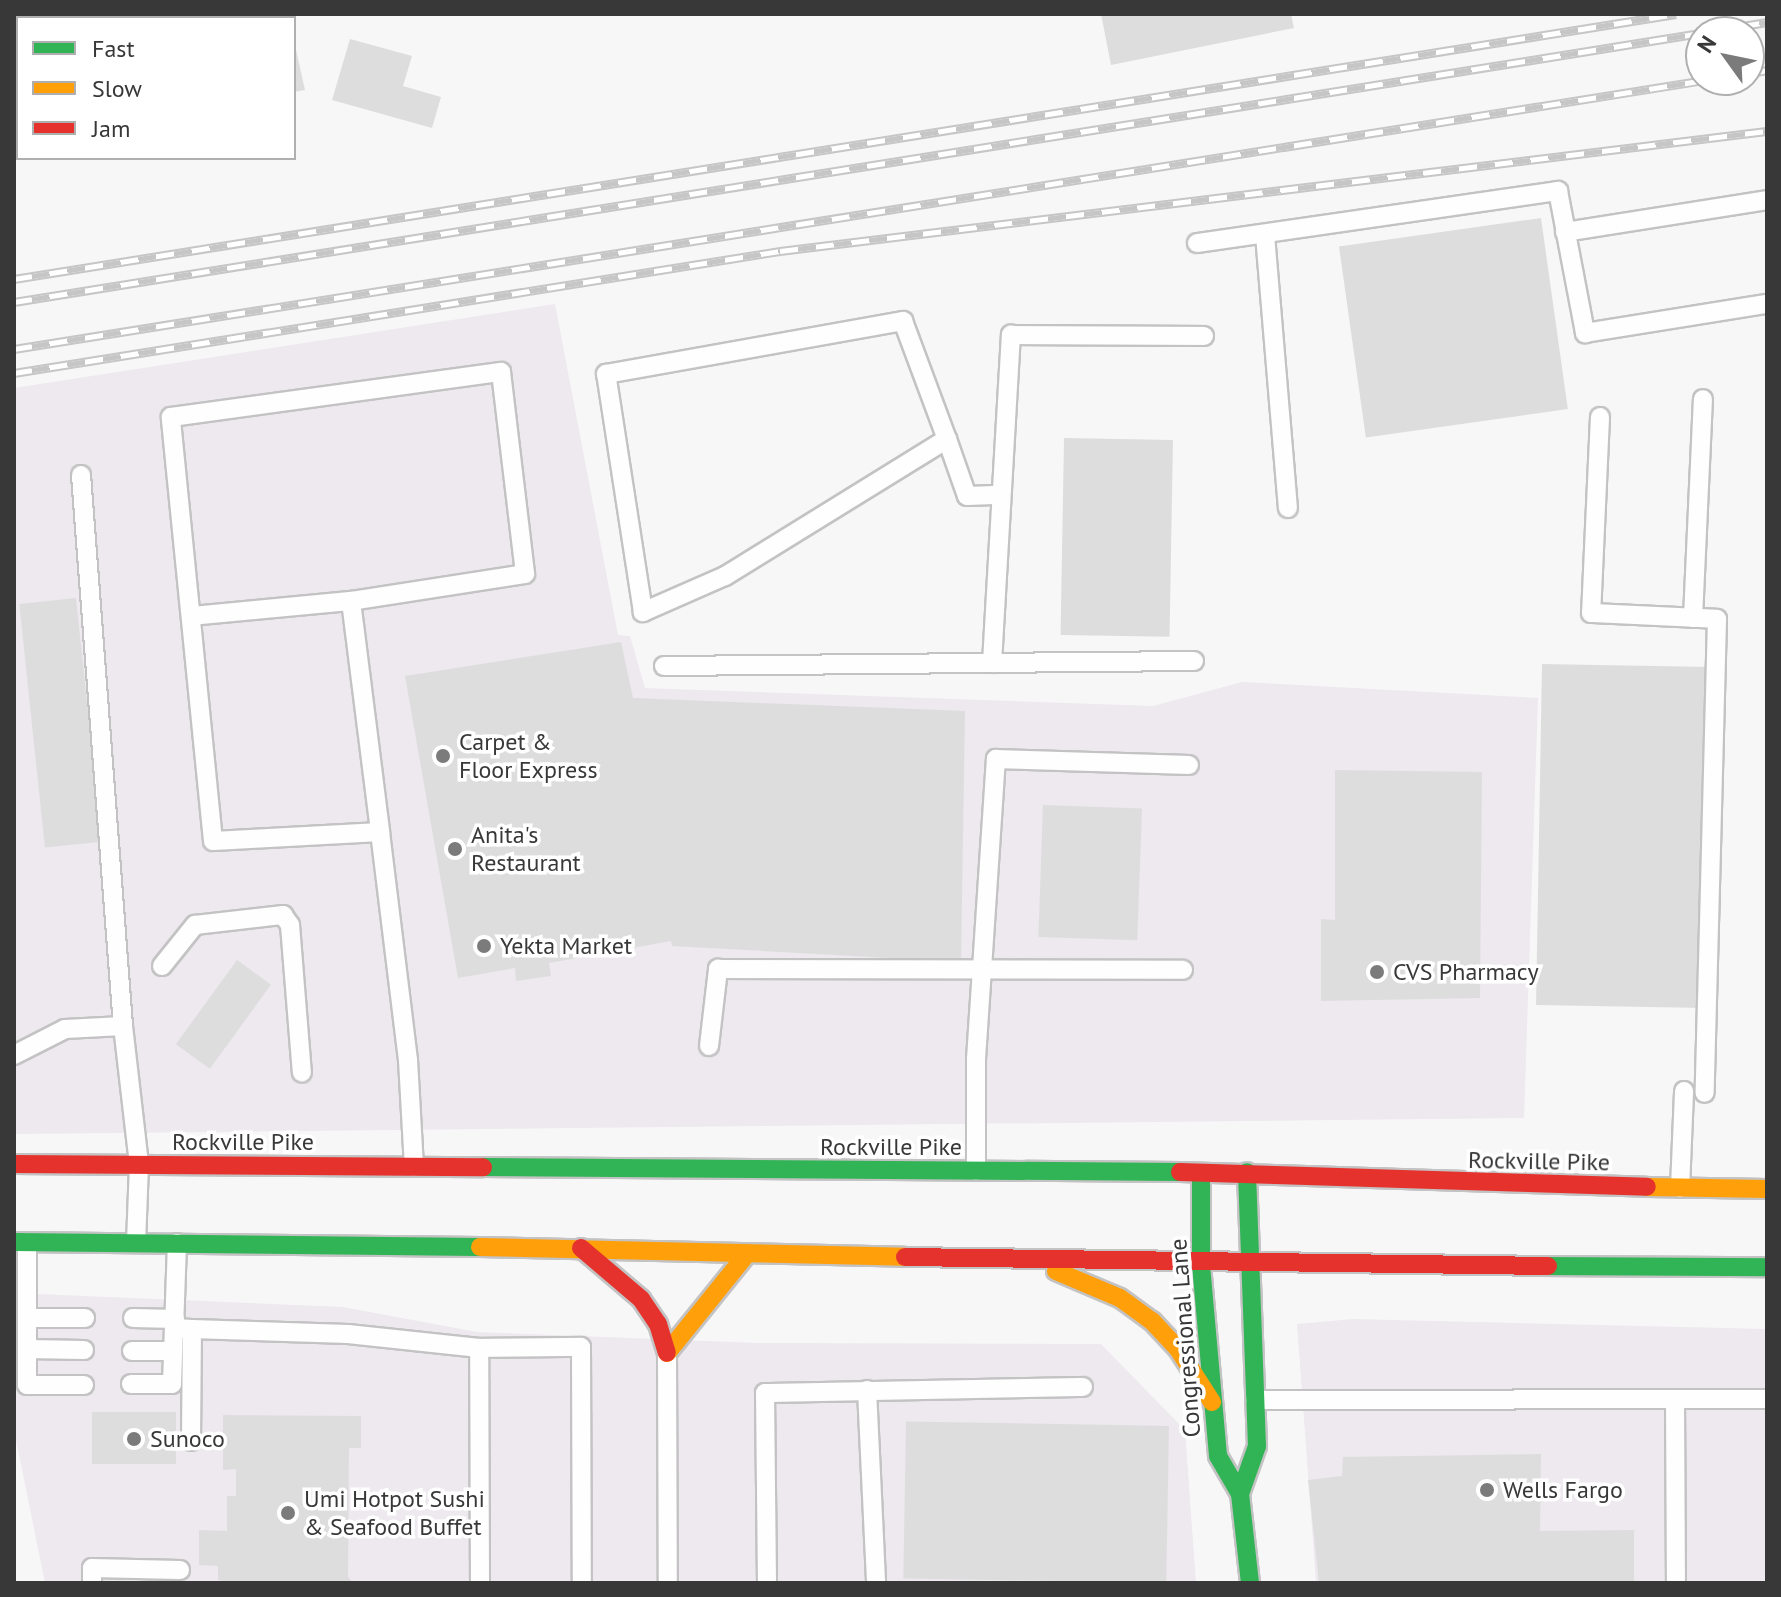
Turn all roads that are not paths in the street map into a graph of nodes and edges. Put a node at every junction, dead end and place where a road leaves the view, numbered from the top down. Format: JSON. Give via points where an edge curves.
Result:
{"nodes":[{"id":1,"x":1767,"y":200,"type":"edge"},
{"id":2,"x":1565,"y":232,"type":"junction"},
{"id":3,"x":1265,"y":235,"type":"junction"},
{"id":4,"x":1197,"y":243,"type":"dead end"},
{"id":5,"x":1767,"y":304,"type":"edge"},
{"id":6,"x":1204,"y":336,"type":"dead end"},
{"id":7,"x":1703,"y":399,"type":"dead end"},
{"id":8,"x":1600,"y":417,"type":"dead end"},
{"id":9,"x":947,"y":439,"type":"junction"},
{"id":10,"x":81,"y":475,"type":"dead end"},
{"id":11,"x":1001,"y":495,"type":"junction"},
{"id":12,"x":1288,"y":508,"type":"dead end"},
{"id":13,"x":351,"y":601,"type":"junction"},
{"id":14,"x":191,"y":616,"type":"junction"},
{"id":15,"x":1693,"y":618,"type":"junction"},
{"id":16,"x":1194,"y":661,"type":"dead end"},
{"id":17,"x":992,"y":663,"type":"junction"},
{"id":18,"x":664,"y":666,"type":"dead end"},
{"id":19,"x":1189,"y":765,"type":"dead end"},
{"id":20,"x":380,"y":832,"type":"junction"},
{"id":21,"x":162,"y":966,"type":"dead end"},
{"id":22,"x":1183,"y":970,"type":"dead end"},
{"id":23,"x":984,"y":973,"type":"junction"},
{"id":24,"x":123,"y":1026,"type":"junction"},
{"id":25,"x":709,"y":1046,"type":"dead end"},
{"id":26,"x":14,"y":1055,"type":"edge"},
{"id":27,"x":302,"y":1073,"type":"dead end"},
{"id":28,"x":1684,"y":1091,"type":"dead end"},
{"id":29,"x":1705,"y":1093,"type":"dead end"},
{"id":30,"x":14,"y":1164,"type":"edge"},
{"id":31,"x":139,"y":1165,"type":"junction"},
{"id":32,"x":414,"y":1167,"type":"junction"},
{"id":33,"x":976,"y":1171,"type":"junction"},
{"id":34,"x":1247,"y":1172,"type":"junction"},
{"id":35,"x":1201,"y":1173,"type":"junction"},
{"id":36,"x":1680,"y":1188,"type":"junction"},
{"id":37,"x":1767,"y":1189,"type":"edge"},
{"id":38,"x":21,"y":1242,"type":"edge"},
{"id":39,"x":136,"y":1243,"type":"junction"},
{"id":40,"x":177,"y":1243,"type":"junction"},
{"id":41,"x":581,"y":1248,"type":"junction"},
{"id":42,"x":746,"y":1255,"type":"junction"},
{"id":43,"x":1028,"y":1260,"type":"junction"},
{"id":44,"x":1201,"y":1265,"type":"junction"},
{"id":45,"x":1251,"y":1265,"type":"junction"},
{"id":46,"x":1767,"y":1267,"type":"edge"},
{"id":47,"x":27,"y":1318,"type":"junction"},
{"id":48,"x":85,"y":1318,"type":"dead end"},
{"id":49,"x":133,"y":1318,"type":"dead end"},
{"id":50,"x":180,"y":1325,"type":"junction"},
{"id":51,"x":479,"y":1348,"type":"junction"},
{"id":52,"x":27,"y":1349,"type":"junction"},
{"id":53,"x":84,"y":1350,"type":"dead end"},
{"id":54,"x":132,"y":1351,"type":"dead end"},
{"id":55,"x":173,"y":1351,"type":"junction"},
{"id":56,"x":667,"y":1353,"type":"junction"},
{"id":57,"x":131,"y":1384,"type":"dead end"},
{"id":58,"x":84,"y":1385,"type":"dead end"},
{"id":59,"x":1083,"y":1387,"type":"dead end"},
{"id":60,"x":867,"y":1390,"type":"junction"},
{"id":61,"x":1675,"y":1399,"type":"junction"},
{"id":62,"x":1767,"y":1399,"type":"edge"},
{"id":63,"x":1255,"y":1400,"type":"junction"},
{"id":64,"x":1212,"y":1402,"type":"junction"},
{"id":65,"x":191,"y":1441,"type":"dead end"},
{"id":66,"x":1240,"y":1494,"type":"junction"},
{"id":67,"x":180,"y":1570,"type":"dead end"},
{"id":68,"x":92,"y":1583,"type":"edge"},
{"id":69,"x":480,"y":1583,"type":"edge"},
{"id":70,"x":582,"y":1583,"type":"edge"},
{"id":71,"x":668,"y":1583,"type":"edge"},
{"id":72,"x":767,"y":1583,"type":"edge"},
{"id":73,"x":876,"y":1583,"type":"edge"},
{"id":74,"x":1250,"y":1583,"type":"edge"},
{"id":75,"x":1676,"y":1583,"type":"edge"}],
"edges":[{"from":1,"to":2,"type":"lane"},
{"from":2,"to":3,"type":"lane","via":[[1558,191]]},
{"from":2,"to":5,"type":"lane","via":[[1585,333]]},
{"from":3,"to":4,"type":"lane"},
{"from":3,"to":12,"type":"lane"},
{"from":6,"to":11,"type":"lane","via":[[1011,335]]},
{"from":7,"to":15,"type":"lane"},
{"from":8,"to":15,"type":"lane","via":[[1591,613]]},
{"from":9,"to":9,"type":"lane","via":[[903,321],[606,374],[643,612],[725,576]]},
{"from":9,"to":11,"type":"lane","via":[[967,496]]},
{"from":10,"to":24,"type":"lane"},
{"from":11,"to":17,"type":"lane"},
{"from":13,"to":14,"type":"lane"},
{"from":13,"to":14,"type":"lane","via":[[525,574],[501,372],[171,417]]},
{"from":13,"to":20,"type":"lane"},
{"from":14,"to":20,"type":"lane","via":[[213,841]]},
{"from":15,"to":29,"type":"lane","via":[[1717,619]]},
{"from":16,"to":17,"type":"lane"},
{"from":17,"to":18,"type":"lane"},
{"from":19,"to":23,"type":"lane","via":[[996,759]]},
{"from":20,"to":32,"type":"lane","via":[[408,1060]]},
{"from":21,"to":27,"type":"lane","via":[[195,925],[283,915],[290,925]]},
{"from":22,"to":23,"type":"lane"},
{"from":23,"to":25,"type":"lane","via":[[718,969]]},
{"from":23,"to":33,"type":"lane","via":[[976,1059]]},
{"from":24,"to":26,"type":"lane","via":[[65,1029]]},
{"from":24,"to":31,"type":"lane"},
{"from":28,"to":36,"type":"lane"},
{"from":30,"to":31,"type":"main road","name":"Rockville Pike"},
{"from":31,"to":32,"type":"main road","name":"Rockville Pike"},
{"from":31,"to":39,"type":"lane"},
{"from":32,"to":33,"type":"main road","name":"Rockville Pike"},
{"from":33,"to":35,"type":"main road","name":"Rockville Pike"},
{"from":34,"to":35,"type":"main road","name":"Rockville Pike"},
{"from":34,"to":36,"type":"main road","name":"Rockville Pike"},
{"from":34,"to":45,"type":"main road","name":"Congressional Lane"},
{"from":35,"to":44,"type":"main road","name":"Congressional Lane"},
{"from":36,"to":37,"type":"main road","name":"Rockville Pike"},
{"from":38,"to":39,"type":"main road"},
{"from":38,"to":47,"type":"lane"},
{"from":39,"to":40,"type":"main road"},
{"from":40,"to":41,"type":"main road"},
{"from":40,"to":50,"type":"lane"},
{"from":41,"to":42,"type":"main road"},
{"from":41,"to":56,"type":"main road","via":[[641,1299],[658,1324]]},
{"from":42,"to":43,"type":"main road"},
{"from":42,"to":56,"type":"main road"},
{"from":43,"to":44,"type":"main road"},
{"from":43,"to":64,"type":"main road","via":[[1120,1298],[1141,1313],[1178,1349]]},
{"from":44,"to":45,"type":"main road"},
{"from":44,"to":64,"type":"main road","name":"Congressional Lane"},
{"from":45,"to":46,"type":"main road"},
{"from":45,"to":63,"type":"main road","name":"Congressional Lane"},
{"from":47,"to":48,"type":"lane"},
{"from":47,"to":52,"type":"lane"},
{"from":49,"to":50,"type":"lane"},
{"from":50,"to":51,"type":"lane"},
{"from":50,"to":55,"type":"lane"},
{"from":50,"to":65,"type":"lane"},
{"from":51,"to":69,"type":"lane"},
{"from":51,"to":70,"type":"lane","via":[[581,1347]]},
{"from":52,"to":53,"type":"lane"},
{"from":52,"to":58,"type":"lane","via":[[27,1385]]},
{"from":54,"to":55,"type":"lane"},
{"from":55,"to":57,"type":"lane","via":[[172,1384]]},
{"from":56,"to":71,"type":"lane"},
{"from":59,"to":60,"type":"lane"},
{"from":60,"to":72,"type":"lane","via":[[765,1393]]},
{"from":60,"to":73,"type":"lane"},
{"from":61,"to":62,"type":"lane"},
{"from":61,"to":63,"type":"lane"},
{"from":61,"to":75,"type":"lane"},
{"from":63,"to":66,"type":"main road","name":"Congressional Lane","via":[[1257,1446]]},
{"from":64,"to":66,"type":"main road","name":"Congressional Lane","via":[[1218,1456]]},
{"from":66,"to":74,"type":"main road","name":"Congressional Lane"},
{"from":67,"to":68,"type":"lane","via":[[92,1568]]}]}
